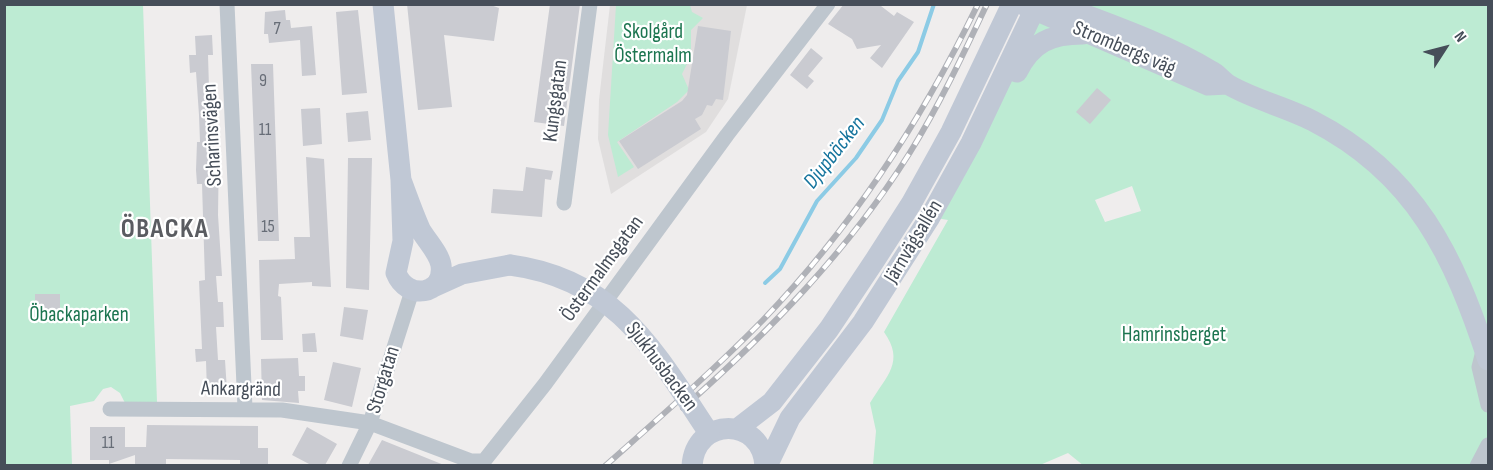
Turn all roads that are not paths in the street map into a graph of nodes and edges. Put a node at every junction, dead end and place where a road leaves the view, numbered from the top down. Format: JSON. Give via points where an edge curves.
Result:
{"nodes":[{"id":1,"x":227,"y":4,"type":"edge"},
{"id":2,"x":382,"y":4,"type":"edge"},
{"id":3,"x":590,"y":4,"type":"edge"},
{"id":4,"x":828,"y":4,"type":"edge"},
{"id":5,"x":1012,"y":4,"type":"edge"},
{"id":6,"x":1056,"y":4,"type":"edge"},
{"id":7,"x":1081,"y":4,"type":"edge"},
{"id":8,"x":1031,"y":7,"type":"edge"},
{"id":9,"x":1096,"y":27,"type":"junction"},
{"id":10,"x":971,"y":143,"type":"junction"},
{"id":11,"x":401,"y":180,"type":"junction"},
{"id":12,"x":564,"y":203,"type":"dead end"},
{"id":13,"x":402,"y":252,"type":"junction"},
{"id":14,"x":444,"y":260,"type":"junction"},
{"id":15,"x":422,"y":289,"type":"junction"},
{"id":16,"x":1486,"y":353,"type":"edge"},
{"id":17,"x":1488,"y":405,"type":"edge"},
{"id":18,"x":245,"y":408,"type":"junction"},
{"id":19,"x":110,"y":409,"type":"dead end"},
{"id":20,"x":370,"y":423,"type":"junction"},
{"id":21,"x":737,"y":429,"type":"junction"},
{"id":22,"x":709,"y":434,"type":"junction"},
{"id":23,"x":1488,"y":445,"type":"edge"},
{"id":24,"x":691,"y":462,"type":"edge"},
{"id":25,"x":1488,"y":464,"type":"edge"},
{"id":26,"x":349,"y":465,"type":"edge"},
{"id":27,"x":766,"y":465,"type":"edge"},
{"id":28,"x":1477,"y":465,"type":"edge"},
{"id":29,"x":1482,"y":465,"type":"edge"}],
"edges":[{"from":1,"to":18,"type":"street","name":"Scharinsvägen"},
{"from":2,"to":11,"type":"street"},
{"from":3,"to":12,"type":"street","name":"Kungsgatan"},
{"from":4,"to":20,"type":"street","name":"Östermalmsgatan","via":[[490,456],[484,461],[471,461]]},
{"from":5,"to":21,"type":"street","name":"Järnvägsallén","via":[[951,132],[875,260],[829,329],[772,402]]},
{"from":6,"to":9,"type":"street","name":"Strombergs väg"},
{"from":7,"to":9,"type":"street"},
{"from":8,"to":9,"type":"street","name":"Strombergs väg"},
{"from":8,"to":10,"type":"street","name":"Järnvägsallén"},
{"from":9,"to":10,"type":"street","via":[[1059,34],[1029,51],[1002,101]]},
{"from":9,"to":16,"type":"street","name":"Strombergs väg","via":[[1208,85],[1227,84],[1313,121],[1359,150],[1394,182],[1431,226],[1469,301]]},
{"from":10,"to":27,"type":"street","name":"Järnvägsallén","via":[[896,273],[790,418]]},
{"from":11,"to":13,"type":"street"},
{"from":11,"to":14,"type":"street","via":[[421,230]]},
{"from":13,"to":14,"type":"street","via":[[414,246]]},
{"from":13,"to":15,"type":"street","via":[[396,261],[396,273],[403,286]]},
{"from":14,"to":15,"type":"street","name":"Sjukhusbacken"},
{"from":14,"to":22,"type":"street","name":"Sjukhusbacken","bridge":true,"via":[[510,265],[565,278],[591,291],[646,342]]},
{"from":15,"to":20,"type":"street","name":"Storgatan"},
{"from":16,"to":17,"type":"street","via":[[1479,367]]},
{"from":18,"to":19,"type":"street","name":"Ankargränd"},
{"from":18,"to":20,"type":"street","name":"Ankargränd"},
{"from":20,"to":26,"type":"street","name":"Storgatan"},
{"from":21,"to":22,"type":"street","via":[[719,429]]},
{"from":21,"to":27,"type":"street","via":[[760,445]]},
{"from":22,"to":24,"type":"street","via":[[700,441]]},
{"from":23,"to":28,"type":"street"},
{"from":25,"to":29,"type":"street"}]}
